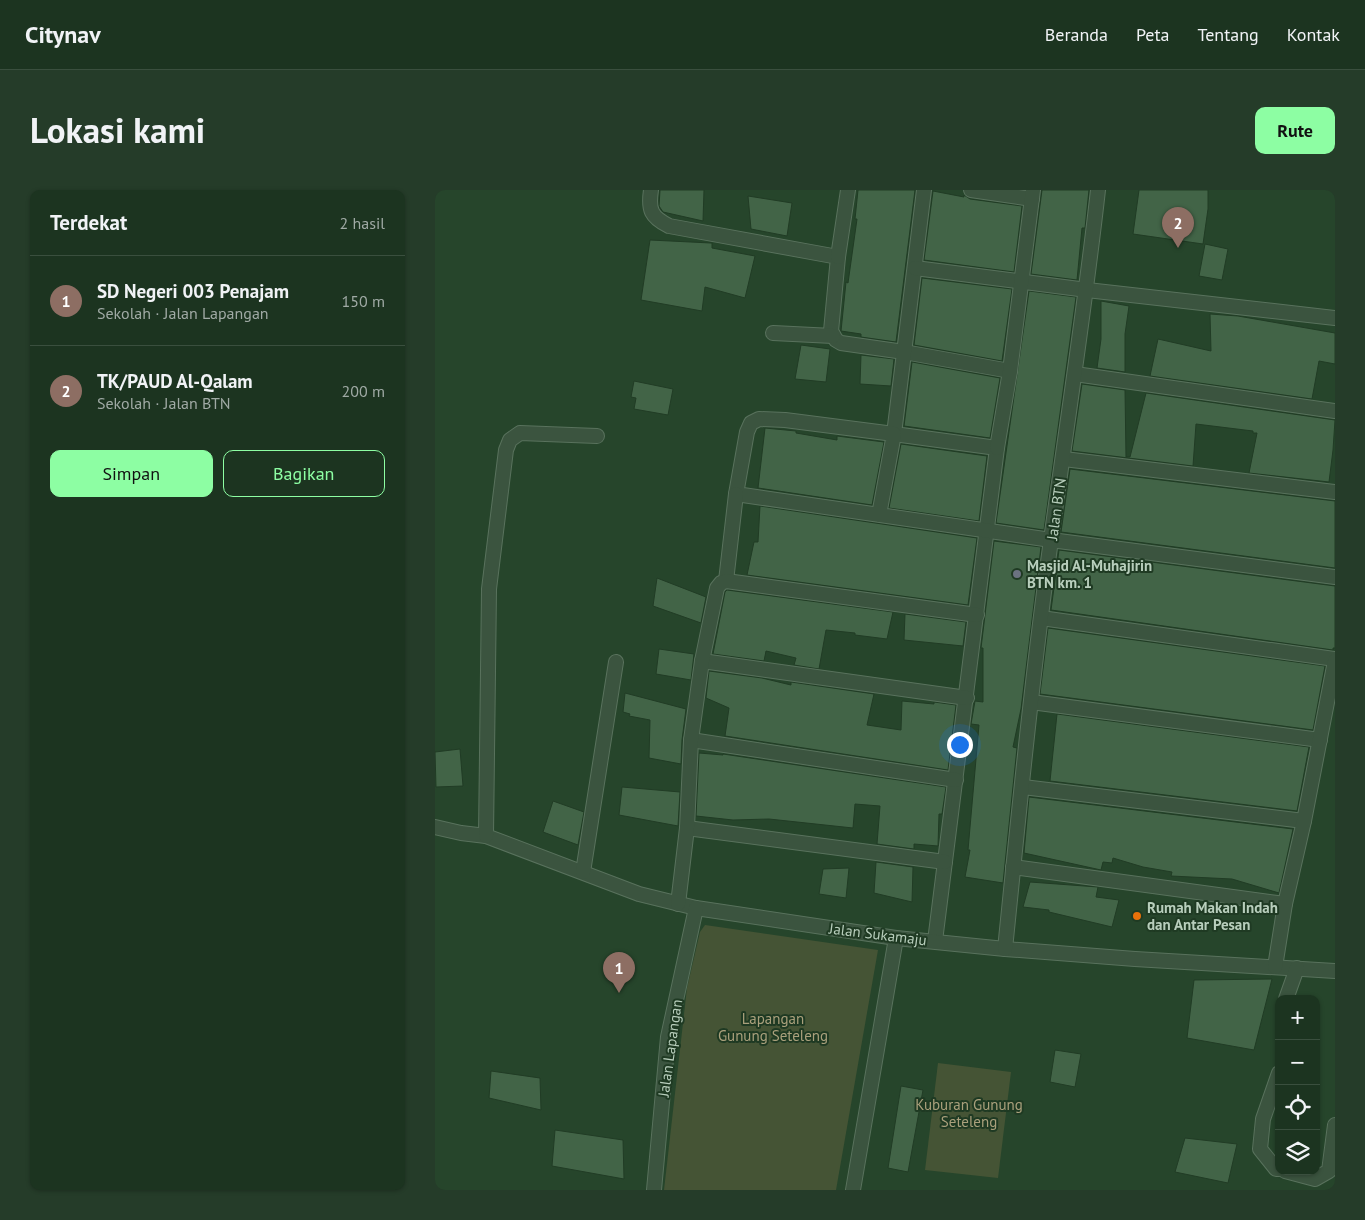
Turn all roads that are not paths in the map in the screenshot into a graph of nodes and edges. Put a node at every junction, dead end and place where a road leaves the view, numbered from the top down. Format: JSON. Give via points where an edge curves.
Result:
{"nodes":[{"id":1,"x":651,"y":190,"type":"edge"},
{"id":2,"x":849,"y":190,"type":"edge"},
{"id":3,"x":924,"y":190,"type":"edge"},
{"id":4,"x":971,"y":190,"type":"edge"},
{"id":5,"x":1099,"y":190,"type":"edge"},
{"id":6,"x":1032,"y":194,"type":"edge"},
{"id":7,"x":838,"y":257,"type":"junction"},
{"id":8,"x":915,"y":268,"type":"junction"},
{"id":9,"x":1021,"y":280,"type":"junction"},
{"id":10,"x":1087,"y":290,"type":"junction"},
{"id":11,"x":1335,"y":318,"type":"edge"},
{"id":12,"x":773,"y":333,"type":"dead end"},
{"id":13,"x":833,"y":336,"type":"junction"},
{"id":14,"x":904,"y":352,"type":"junction"},
{"id":15,"x":1010,"y":371,"type":"junction"},
{"id":16,"x":1075,"y":374,"type":"junction"},
{"id":17,"x":1335,"y":411,"type":"edge"},
{"id":18,"x":894,"y":434,"type":"junction"},
{"id":19,"x":597,"y":436,"type":"dead end"},
{"id":20,"x":997,"y":448,"type":"junction"},
{"id":21,"x":1064,"y":458,"type":"junction"},
{"id":22,"x":1335,"y":492,"type":"edge"},
{"id":23,"x":735,"y":494,"type":"junction"},
{"id":24,"x":879,"y":515,"type":"junction"},
{"id":25,"x":986,"y":531,"type":"junction"},
{"id":26,"x":1051,"y":540,"type":"junction"},
{"id":27,"x":1335,"y":577,"type":"edge"},
{"id":28,"x":726,"y":581,"type":"junction"},
{"id":29,"x":977,"y":615,"type":"junction"},
{"id":30,"x":1041,"y":618,"type":"junction"},
{"id":31,"x":1335,"y":660,"type":"edge"},
{"id":32,"x":702,"y":661,"type":"junction"},
{"id":33,"x":616,"y":662,"type":"dead end"},
{"id":34,"x":967,"y":698,"type":"junction"},
{"id":35,"x":1031,"y":702,"type":"junction"},
{"id":36,"x":691,"y":740,"type":"junction"},
{"id":37,"x":1320,"y":740,"type":"junction"},
{"id":38,"x":956,"y":780,"type":"junction"},
{"id":39,"x":1023,"y":786,"type":"junction"},
{"id":40,"x":1304,"y":821,"type":"junction"},
{"id":41,"x":435,"y":827,"type":"edge"},
{"id":42,"x":687,"y":828,"type":"junction"},
{"id":43,"x":485,"y":836,"type":"junction"},
{"id":44,"x":945,"y":862,"type":"junction"},
{"id":45,"x":1013,"y":867,"type":"junction"},
{"id":46,"x":583,"y":872,"type":"junction"},
{"id":47,"x":678,"y":904,"type":"junction"},
{"id":48,"x":1285,"y":904,"type":"junction"},
{"id":49,"x":696,"y":908,"type":"junction"},
{"id":50,"x":896,"y":938,"type":"junction"},
{"id":51,"x":935,"y":941,"type":"junction"},
{"id":52,"x":1005,"y":949,"type":"junction"},
{"id":53,"x":1275,"y":967,"type":"junction"},
{"id":54,"x":1297,"y":968,"type":"junction"},
{"id":55,"x":1335,"y":971,"type":"edge"},
{"id":56,"x":1288,"y":995,"type":"edge"},
{"id":57,"x":1275,"y":1084,"type":"edge"},
{"id":58,"x":1335,"y":1125,"type":"edge"},
{"id":59,"x":1275,"y":1168,"type":"edge"},
{"id":60,"x":1300,"y":1175,"type":"edge"},
{"id":61,"x":653,"y":1190,"type":"edge"},
{"id":62,"x":853,"y":1190,"type":"edge"}],
"edges":[{"from":1,"to":7,"type":"street","via":[[649,203],[652,213],[669,226]]},
{"from":2,"to":7,"type":"street"},
{"from":3,"to":8,"type":"street"},
{"from":4,"to":6,"type":"street"},
{"from":5,"to":10,"type":"street","name":"Jalan BTN"},
{"from":6,"to":9,"type":"street"},
{"from":7,"to":13,"type":"street"},
{"from":8,"to":9,"type":"street"},
{"from":8,"to":14,"type":"street"},
{"from":9,"to":10,"type":"street"},
{"from":9,"to":15,"type":"street"},
{"from":10,"to":11,"type":"street"},
{"from":10,"to":16,"type":"street","name":"Jalan BTN"},
{"from":12,"to":13,"type":"street"},
{"from":13,"to":14,"type":"street","via":[[841,343]]},
{"from":14,"to":15,"type":"street"},
{"from":14,"to":18,"type":"street"},
{"from":15,"to":20,"type":"street"},
{"from":16,"to":17,"type":"street"},
{"from":16,"to":21,"type":"street","name":"Jalan BTN"},
{"from":18,"to":20,"type":"street"},
{"from":18,"to":23,"type":"street","via":[[785,420],[755,420],[747,432]]},
{"from":18,"to":24,"type":"street"},
{"from":19,"to":43,"type":"street","via":[[520,433],[510,440],[506,450],[489,589]]},
{"from":20,"to":25,"type":"street"},
{"from":21,"to":22,"type":"street"},
{"from":21,"to":26,"type":"street","name":"Jalan BTN"},
{"from":23,"to":24,"type":"street"},
{"from":23,"to":28,"type":"street"},
{"from":24,"to":25,"type":"street"},
{"from":25,"to":26,"type":"street"},
{"from":25,"to":29,"type":"street"},
{"from":26,"to":27,"type":"street"},
{"from":26,"to":30,"type":"street","name":"Jalan BTN"},
{"from":28,"to":29,"type":"street"},
{"from":28,"to":32,"type":"street","via":[[717,588]]},
{"from":29,"to":34,"type":"street"},
{"from":30,"to":31,"type":"street"},
{"from":30,"to":35,"type":"street","name":"Jalan BTN"},
{"from":31,"to":37,"type":"street"},
{"from":32,"to":34,"type":"street"},
{"from":32,"to":36,"type":"street"},
{"from":33,"to":46,"type":"street"},
{"from":34,"to":38,"type":"street"},
{"from":35,"to":37,"type":"street"},
{"from":35,"to":39,"type":"street","name":"Jalan BTN"},
{"from":36,"to":38,"type":"street"},
{"from":36,"to":42,"type":"street"},
{"from":37,"to":40,"type":"street"},
{"from":38,"to":44,"type":"street"},
{"from":39,"to":40,"type":"street"},
{"from":39,"to":45,"type":"street","name":"Jalan BTN"},
{"from":40,"to":48,"type":"street"},
{"from":41,"to":43,"type":"street","name":"Jalan Sukamaju"},
{"from":42,"to":44,"type":"street"},
{"from":42,"to":47,"type":"street"},
{"from":43,"to":46,"type":"street","name":"Jalan Sukamaju"},
{"from":44,"to":51,"type":"street"},
{"from":45,"to":48,"type":"street"},
{"from":45,"to":52,"type":"street","name":"Jalan BTN"},
{"from":46,"to":47,"type":"street","name":"Jalan Sukamaju","via":[[639,894]]},
{"from":47,"to":49,"type":"street","name":"Jalan Sukamaju"},
{"from":48,"to":53,"type":"street"},
{"from":49,"to":50,"type":"street","name":"Jalan Sukamaju"},
{"from":49,"to":61,"type":"street","name":"Jalan Lapangan","via":[[668,1037]]},
{"from":50,"to":51,"type":"street","name":"Jalan Sukamaju"},
{"from":50,"to":62,"type":"street"},
{"from":51,"to":52,"type":"street","name":"Jalan Sukamaju"},
{"from":52,"to":53,"type":"street","name":"Jalan Sukamaju"},
{"from":53,"to":54,"type":"street","name":"Jalan Sukamaju"},
{"from":54,"to":55,"type":"street","name":"Jalan Sukamaju"},
{"from":54,"to":56,"type":"street"},
{"from":57,"to":59,"type":"street","via":[[1263,1119],[1260,1149]]},
{"from":58,"to":60,"type":"street","via":[[1329,1171],[1315,1179]]}]}
